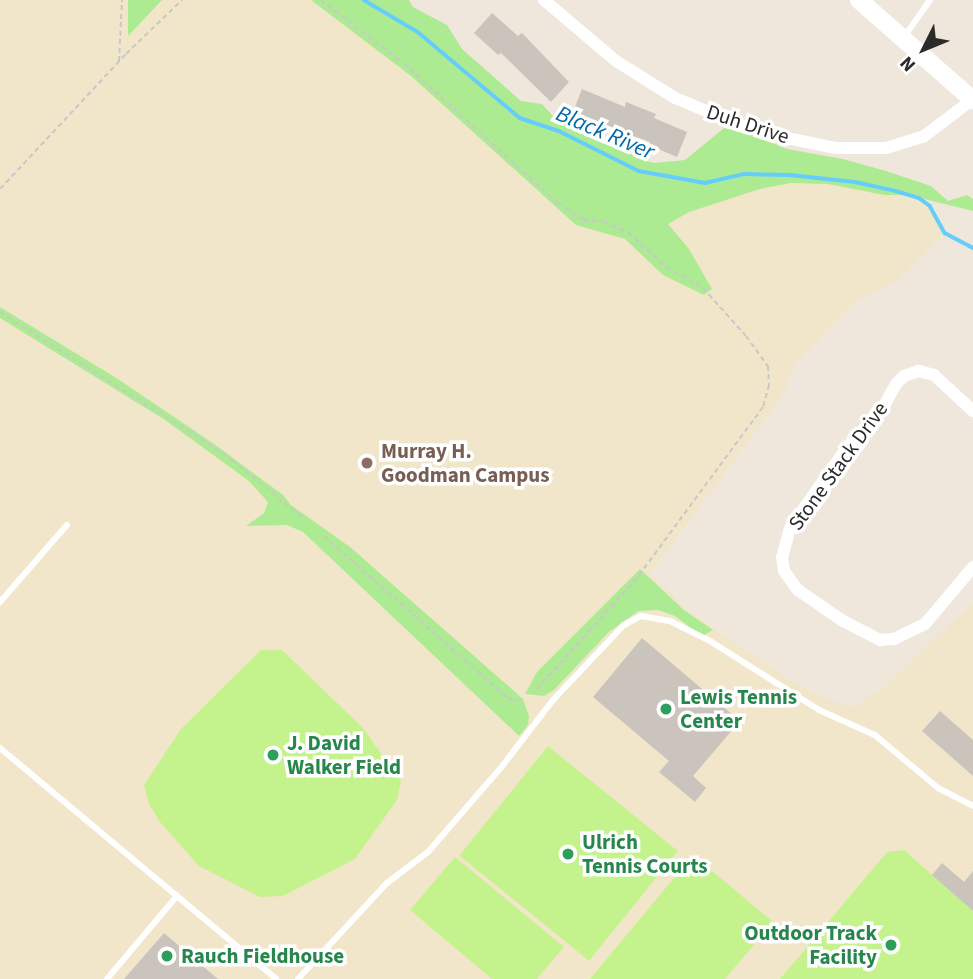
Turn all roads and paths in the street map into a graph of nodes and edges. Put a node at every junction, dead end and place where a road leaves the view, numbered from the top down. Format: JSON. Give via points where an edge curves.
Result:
{"nodes":[{"id":1,"x":122,"y":0,"type":"edge"},
{"id":2,"x":181,"y":0,"type":"edge"},
{"id":3,"x":321,"y":0,"type":"edge"},
{"id":4,"x":544,"y":0,"type":"edge"},
{"id":5,"x":859,"y":0,"type":"edge"},
{"id":6,"x":930,"y":0,"type":"edge"},
{"id":7,"x":903,"y":39,"type":"junction"},
{"id":8,"x":119,"y":62,"type":"junction"},
{"id":9,"x":973,"y":100,"type":"edge"},
{"id":10,"x":0,"y":189,"type":"edge"},
{"id":11,"x":0,"y":312,"type":"edge"},
{"id":12,"x":972,"y":409,"type":"edge"},
{"id":13,"x":302,"y":517,"type":"dead end"},
{"id":14,"x":67,"y":524,"type":"dead end"},
{"id":15,"x":324,"y":536,"type":"dead end"},
{"id":16,"x":973,"y":566,"type":"edge"},
{"id":17,"x":0,"y":603,"type":"edge"},
{"id":18,"x":535,"y":691,"type":"dead end"},
{"id":19,"x":519,"y":701,"type":"dead end"},
{"id":20,"x":0,"y":748,"type":"edge"},
{"id":21,"x":973,"y":806,"type":"edge"},
{"id":22,"x":177,"y":896,"type":"junction"},
{"id":23,"x":107,"y":979,"type":"edge"},
{"id":24,"x":276,"y":979,"type":"edge"},
{"id":25,"x":298,"y":979,"type":"edge"}],
"edges":[{"from":1,"to":8,"type":"path"},
{"from":2,"to":8,"type":"path"},
{"from":3,"to":18,"type":"path","via":[[403,63],[558,203],[584,219],[628,232],[666,267],[703,288],[768,366],[763,407],[637,578]]},
{"from":4,"to":9,"type":"street","name":"Duh Drive","via":[[616,61],[675,98],[743,126],[791,139],[835,148],[886,148],[923,136]]},
{"from":5,"to":7,"type":"street"},
{"from":6,"to":7,"type":"lane"},
{"from":7,"to":9,"type":"street"},
{"from":8,"to":10,"type":"path"},
{"from":11,"to":13,"type":"path","via":[[232,460]]},
{"from":12,"to":16,"type":"street","name":"Stone Stack Drive","via":[[934,375],[919,371],[904,376],[790,528],[782,558],[784,571],[798,590],[880,640],[894,639],[925,624]]},
{"from":14,"to":17,"type":"lane"},
{"from":15,"to":19,"type":"path","via":[[508,698]]},
{"from":20,"to":22,"type":"lane"},
{"from":21,"to":25,"type":"lane","via":[[938,788],[875,735],[819,710],[710,641],[670,621],[641,616],[624,625],[553,700],[428,852],[387,883]]},
{"from":22,"to":23,"type":"lane"},
{"from":22,"to":24,"type":"lane"}]}
